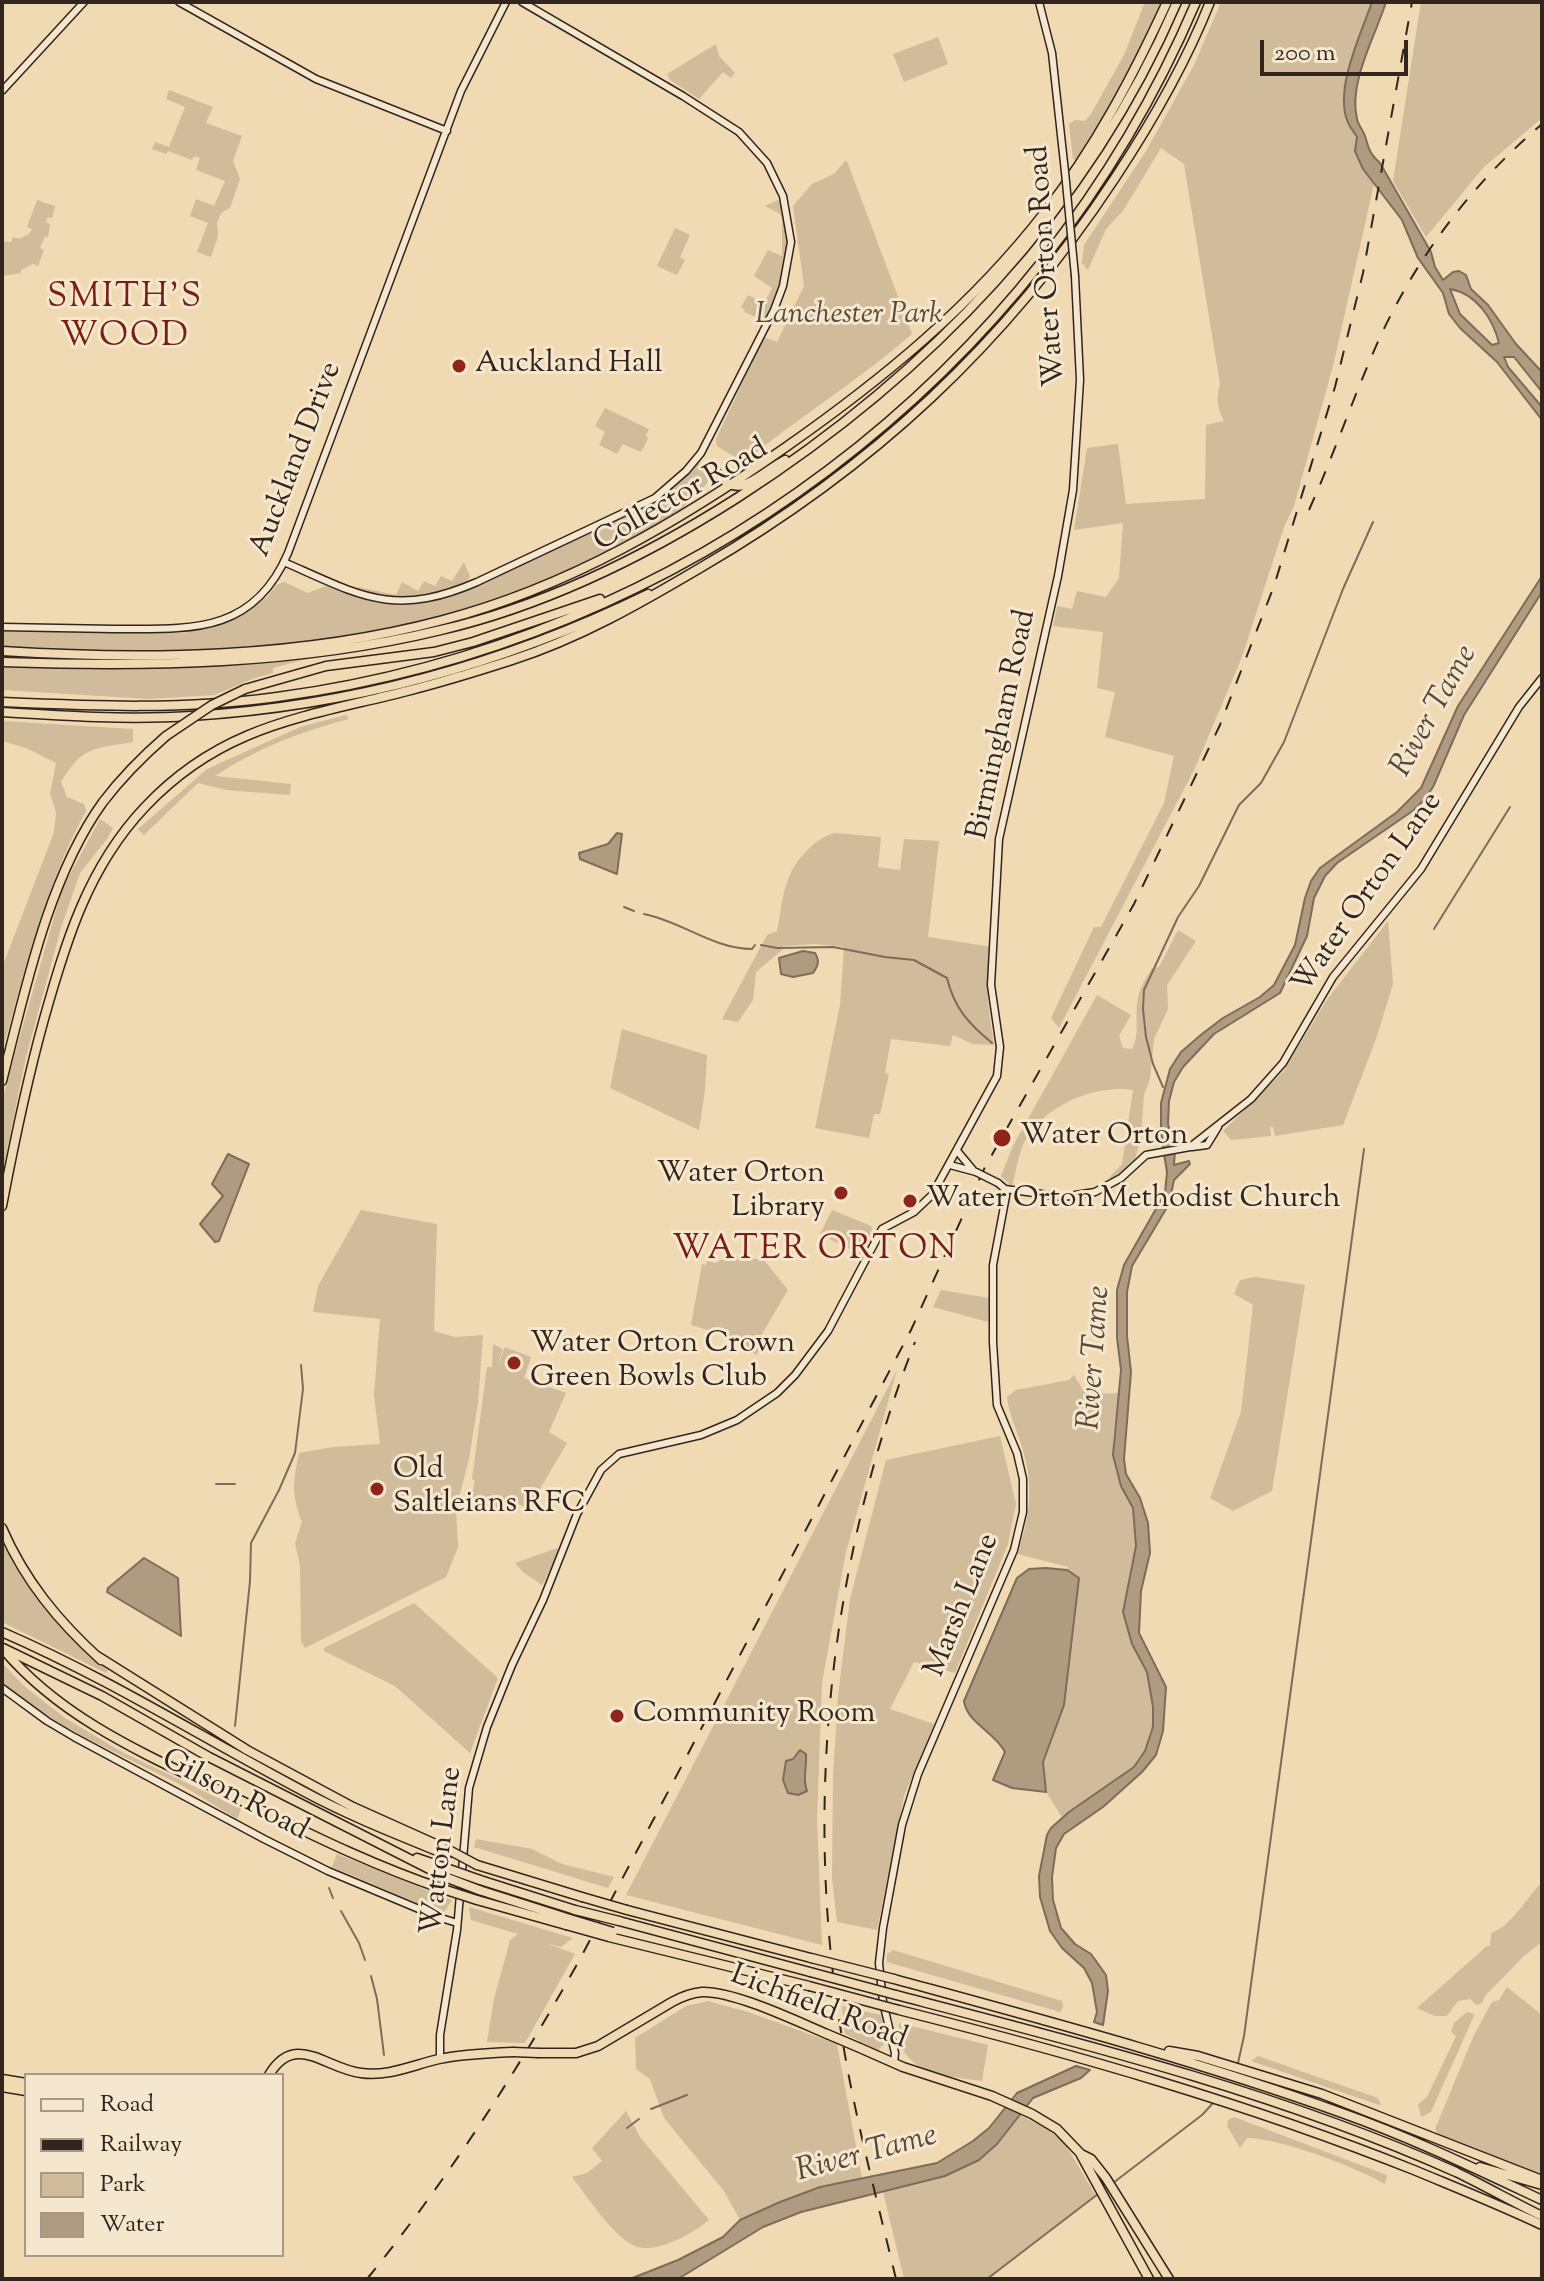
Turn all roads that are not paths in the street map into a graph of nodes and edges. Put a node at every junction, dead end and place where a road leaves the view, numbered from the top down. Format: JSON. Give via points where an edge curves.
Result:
{"nodes":[{"id":1,"x":84,"y":2,"type":"edge"},
{"id":2,"x":179,"y":2,"type":"edge"},
{"id":3,"x":506,"y":2,"type":"edge"},
{"id":4,"x":522,"y":2,"type":"edge"},
{"id":5,"x":1039,"y":2,"type":"edge"},
{"id":6,"x":1167,"y":2,"type":"edge"},
{"id":7,"x":1177,"y":2,"type":"edge"},
{"id":8,"x":1196,"y":2,"type":"edge"},
{"id":9,"x":1210,"y":2,"type":"edge"},
{"id":10,"x":2,"y":91,"type":"edge"},
{"id":11,"x":447,"y":131,"type":"junction"},
{"id":12,"x":814,"y":445,"type":"junction"},
{"id":13,"x":717,"y":473,"type":"dead end"},
{"id":14,"x":730,"y":486,"type":"junction"},
{"id":15,"x":1067,"y":528,"type":"joint"},
{"id":16,"x":284,"y":562,"type":"junction"},
{"id":17,"x":703,"y":567,"type":"junction"},
{"id":18,"x":652,"y":581,"type":"junction"},
{"id":19,"x":2,"y":627,"type":"edge"},
{"id":20,"x":2,"y":651,"type":"edge"},
{"id":21,"x":2,"y":662,"type":"edge"},
{"id":22,"x":1542,"y":678,"type":"edge"},
{"id":23,"x":2,"y":702,"type":"edge"},
{"id":24,"x":2,"y":712,"type":"edge"},
{"id":25,"x":2,"y":1081,"type":"edge"},
{"id":26,"x":958,"y":1152,"type":"junction"},
{"id":27,"x":950,"y":1165,"type":"junction"},
{"id":28,"x":975,"y":1171,"type":"junction"},
{"id":29,"x":1005,"y":1189,"type":"junction"},
{"id":30,"x":2,"y":1206,"type":"edge"},
{"id":31,"x":619,"y":1454,"type":"joint"},
{"id":32,"x":2,"y":1528,"type":"edge"},
{"id":33,"x":2,"y":1632,"type":"edge"},
{"id":34,"x":2,"y":1648,"type":"edge"},
{"id":35,"x":97,"y":1656,"type":"junction"},
{"id":36,"x":2,"y":1688,"type":"edge"},
{"id":37,"x":231,"y":1752,"type":"junction"},
{"id":38,"x":448,"y":1852,"type":"junction"},
{"id":39,"x":479,"y":1890,"type":"junction"},
{"id":40,"x":457,"y":1923,"type":"junction"},
{"id":41,"x":440,"y":2059,"type":"junction"},
{"id":42,"x":890,"y":2061,"type":"junction"},
{"id":43,"x":270,"y":2073,"type":"edge"},
{"id":44,"x":1243,"y":2074,"type":"junction"},
{"id":45,"x":2,"y":2079,"type":"edge"},
{"id":46,"x":24,"y":2083,"type":"edge"},
{"id":47,"x":2,"y":2087,"type":"edge"},
{"id":48,"x":24,"y":2091,"type":"edge"},
{"id":49,"x":1081,"y":2154,"type":"junction"},
{"id":50,"x":1460,"y":2162,"type":"junction"},
{"id":51,"x":1542,"y":2183,"type":"edge"},
{"id":52,"x":1542,"y":2200,"type":"edge"},
{"id":53,"x":1542,"y":2216,"type":"edge"},
{"id":54,"x":1542,"y":2228,"type":"edge"},
{"id":55,"x":1149,"y":2279,"type":"edge"},
{"id":56,"x":1169,"y":2279,"type":"edge"}],
"edges":[{"from":1,"to":10,"type":"main road"},
{"from":2,"to":11,"type":"main road","via":[[316,79]]},
{"from":3,"to":11,"type":"main road","name":"Auckland Drive"},
{"from":4,"to":16,"type":"main road","via":[[707,111],[755,147],[777,181],[790,224],[790,254],[779,300],[701,453],[655,498],[464,588],[422,601],[362,596]]},
{"from":5,"to":15,"type":"main road","name":"Water Orton Road","bridge":true,"via":[[1053,60],[1080,347],[1080,412]]},
{"from":6,"to":14,"type":"highway","name":"Collector Road","via":[[1091,146],[1000,266],[899,363]]},
{"from":7,"to":12,"type":"highway","name":"Collector Road","via":[[1111,130],[1052,217],[937,343]]},
{"from":8,"to":18,"type":"highway","via":[[1159,84],[1104,177],[1021,288],[967,349],[812,483]]},
{"from":9,"to":17,"type":"highway","via":[[1165,98],[1132,152],[1031,294],[963,369],[878,446],[772,525]]},
{"from":11,"to":16,"type":"main road","name":"Auckland Drive"},
{"from":12,"to":14,"type":"highway","via":[[745,485]]},
{"from":12,"to":21,"type":"highway","name":"Collector Road","via":[[722,507],[626,561],[541,598],[444,630],[331,651],[230,662]]},
{"from":13,"to":14,"type":"highway"},
{"from":14,"to":20,"type":"highway","name":"Collector Road","via":[[581,571],[490,606],[408,629],[283,649],[183,655]]},
{"from":15,"to":26,"type":"main road","name":"Birmingham Road","via":[[1001,823],[991,985],[1000,1047],[997,1076]]},
{"from":16,"to":19,"type":"main road","name":"Auckland Drive","via":[[253,601],[202,627]]},
{"from":17,"to":24,"type":"highway","via":[[530,646],[339,699],[189,716]]},
{"from":17,"to":30,"type":"highway","via":[[620,616],[555,646],[248,733],[164,788],[120,836],[70,931],[35,1055]]},
{"from":18,"to":23,"type":"highway","via":[[477,652],[352,685],[198,705]]},
{"from":18,"to":25,"type":"highway","bridge":true,"via":[[473,642],[326,666],[245,689],[166,736],[101,804],[61,877]]},
{"from":22,"to":29,"type":"main road","name":"Water Orton Lane","via":[[1421,869],[1326,986],[1283,1063],[1251,1099],[1187,1148],[1144,1157],[1121,1178],[1089,1194],[1050,1197]]},
{"from":26,"to":27,"type":"main road","name":"Birmingham Road"},
{"from":26,"to":28,"type":"main road"},
{"from":27,"to":28,"type":"main road"},
{"from":27,"to":31,"type":"main road","name":"Birmingham Road","via":[[922,1206],[879,1233],[820,1344],[777,1393],[717,1429]]},
{"from":28,"to":29,"type":"main road","bridge":true},
{"from":29,"to":42,"type":"main road","name":"Marsh Lane","via":[[993,1265],[994,1383],[999,1412],[1020,1464],[1023,1512],[1014,1550],[918,1774],[902,1825],[879,1963],[893,2044]]},
{"from":31,"to":40,"type":"main road","name":"Watton Lane","via":[[601,1470],[573,1522],[475,1763]]},
{"from":32,"to":35,"type":"highway","via":[[42,1600]]},
{"from":33,"to":37,"type":"highway"},
{"from":34,"to":39,"type":"highway","bridge":true,"via":[[102,1696],[312,1811]]},
{"from":34,"to":39,"type":"highway","bridge":true,"via":[[26,1676],[71,1712],[137,1750],[376,1864],[443,1889]]},
{"from":35,"to":37,"type":"highway"},
{"from":35,"to":38,"type":"highway","via":[[288,1773]]},
{"from":36,"to":40,"type":"main road","name":"Gilson Road","via":[[74,1737],[264,1839]]},
{"from":37,"to":38,"type":"highway","via":[[360,1819]]},
{"from":38,"to":44,"type":"highway","bridge":true,"via":[[627,1910],[1141,2047],[1198,2056]]},
{"from":39,"to":53,"type":"highway","bridge":true,"via":[[619,1921],[1219,2084],[1442,2167]]},
{"from":39,"to":54,"type":"highway","bridge":true,"via":[[568,1922],[1229,2101],[1473,2192]]},
{"from":40,"to":41,"type":"main road","name":"Watton Lane"},
{"from":41,"to":42,"type":"highway","name":"Lichfield Road","bridge":true,"via":[[576,2053],[598,2046],[684,1996],[704,1992],[728,1996]]},
{"from":41,"to":43,"type":"highway","name":"Lichfield Road","via":[[388,2073],[360,2073],[303,2053],[285,2056]]},
{"from":42,"to":49,"type":"highway","name":"Lichfield Road","via":[[1032,2114],[1057,2129]]},
{"from":44,"to":50,"type":"highway"},
{"from":44,"to":51,"type":"highway","via":[[1322,2094]]},
{"from":45,"to":46,"type":"highway"},
{"from":47,"to":48,"type":"highway"},
{"from":49,"to":55,"type":"highway"},
{"from":49,"to":56,"type":"highway","via":[[1115,2190]]},
{"from":50,"to":51,"type":"highway"},
{"from":50,"to":52,"type":"highway"}]}
